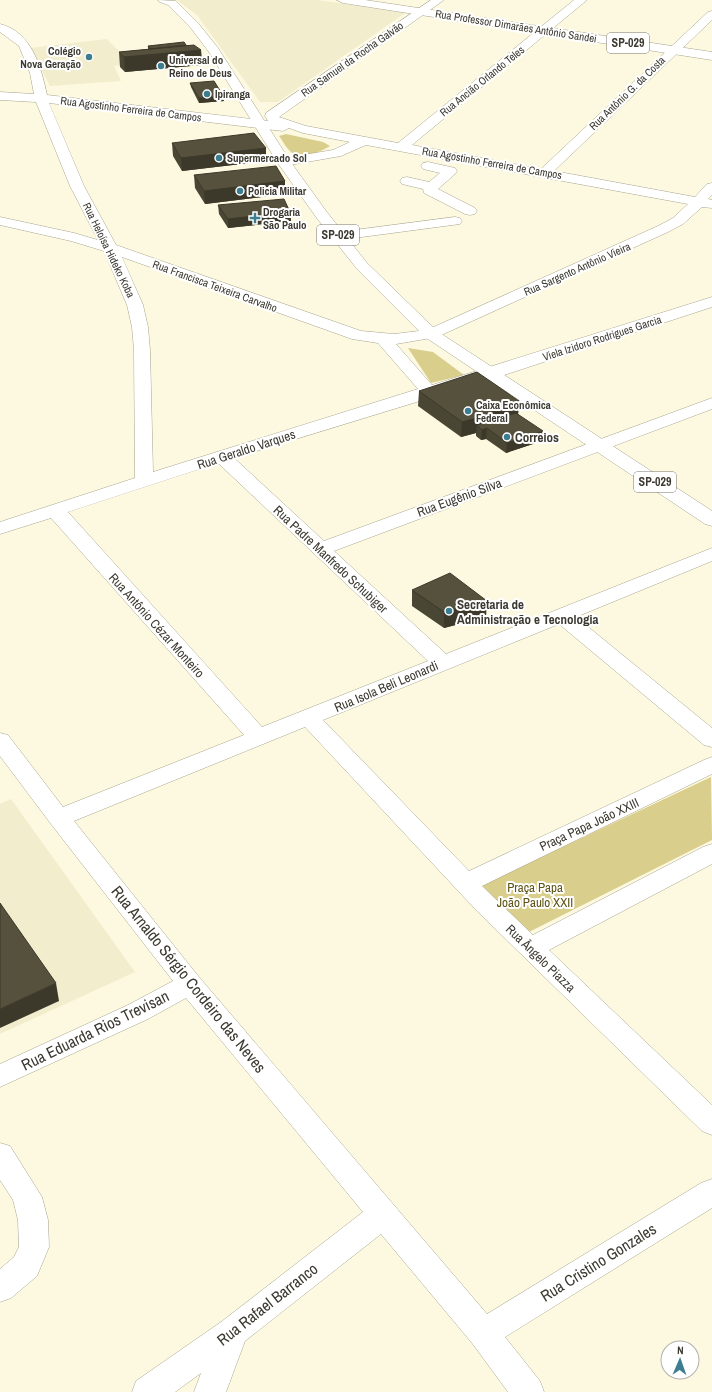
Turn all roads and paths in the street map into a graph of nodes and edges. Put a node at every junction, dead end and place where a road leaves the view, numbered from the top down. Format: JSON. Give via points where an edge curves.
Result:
{"nodes":[{"id":1,"x":343,"y":0,"type":"edge"},
{"id":2,"x":428,"y":0,"type":"edge"},
{"id":3,"x":438,"y":0,"type":"edge"},
{"id":4,"x":581,"y":0,"type":"edge"},
{"id":5,"x":168,"y":1,"type":"edge"},
{"id":6,"x":417,"y":11,"type":"junction"},
{"id":7,"x":712,"y":14,"type":"edge"},
{"id":8,"x":0,"y":27,"type":"edge"},
{"id":9,"x":543,"y":30,"type":"junction"},
{"id":10,"x":672,"y":50,"type":"junction"},
{"id":11,"x":712,"y":56,"type":"edge"},
{"id":12,"x":0,"y":96,"type":"edge"},
{"id":13,"x":41,"y":98,"type":"junction"},
{"id":14,"x":267,"y":122,"type":"junction"},
{"id":15,"x":365,"y":140,"type":"junction"},
{"id":16,"x":402,"y":147,"type":"junction"},
{"id":17,"x":284,"y":162,"type":"junction"},
{"id":18,"x":428,"y":166,"type":"dead end"},
{"id":19,"x":544,"y":173,"type":"junction"},
{"id":20,"x":407,"y":181,"type":"dead end"},
{"id":21,"x":432,"y":187,"type":"junction"},
{"id":22,"x":712,"y":187,"type":"edge"},
{"id":23,"x":705,"y":204,"type":"edge"},
{"id":24,"x":470,"y":211,"type":"dead end"},
{"id":25,"x":0,"y":221,"type":"edge"},
{"id":26,"x":455,"y":221,"type":"dead end"},
{"id":27,"x":339,"y":236,"type":"junction"},
{"id":28,"x":110,"y":248,"type":"junction"},
{"id":29,"x":712,"y":302,"type":"edge"},
{"id":30,"x":431,"y":334,"type":"junction"},
{"id":31,"x":384,"y":340,"type":"junction"},
{"id":32,"x":492,"y":373,"type":"junction"},
{"id":33,"x":429,"y":392,"type":"junction"},
{"id":34,"x":712,"y":403,"type":"edge"},
{"id":35,"x":598,"y":446,"type":"junction"},
{"id":36,"x":221,"y":456,"type":"junction"},
{"id":37,"x":144,"y":481,"type":"junction"},
{"id":38,"x":56,"y":511,"type":"junction"},
{"id":39,"x":712,"y":520,"type":"edge"},
{"id":40,"x":0,"y":528,"type":"edge"},
{"id":41,"x":320,"y":549,"type":"junction"},
{"id":42,"x":712,"y":554,"type":"edge"},
{"id":43,"x":561,"y":615,"type":"junction"},
{"id":44,"x":442,"y":662,"type":"junction"},
{"id":45,"x":309,"y":718,"type":"junction"},
{"id":46,"x":258,"y":738,"type":"junction"},
{"id":47,"x":0,"y":740,"type":"edge"},
{"id":48,"x":712,"y":740,"type":"edge"},
{"id":49,"x":712,"y":765,"type":"edge"},
{"id":50,"x":59,"y":818,"type":"junction"},
{"id":51,"x":712,"y":853,"type":"edge"},
{"id":52,"x":466,"y":883,"type":"junction"},
{"id":53,"x":531,"y":948,"type":"junction"},
{"id":54,"x":190,"y":984,"type":"junction"},
{"id":55,"x":0,"y":1076,"type":"edge"},
{"id":56,"x":712,"y":1123,"type":"edge"},
{"id":57,"x":0,"y":1155,"type":"edge"},
{"id":58,"x":712,"y":1192,"type":"edge"},
{"id":59,"x":384,"y":1214,"type":"junction"},
{"id":60,"x":0,"y":1288,"type":"edge"},
{"id":61,"x":232,"y":1332,"type":"junction"},
{"id":62,"x":483,"y":1333,"type":"junction"},
{"id":63,"x":148,"y":1392,"type":"edge"},
{"id":64,"x":210,"y":1392,"type":"edge"},
{"id":65,"x":528,"y":1392,"type":"edge"}],
"edges":[{"from":1,"to":6,"type":"main road","name":"Rua Professor Dimarães Antônio Sandei","number":"SP-029"},
{"from":2,"to":6,"type":"main road","name":"Rua Samuel da Rocha Galvão"},
{"from":3,"to":6,"type":"main road","name":"Rua Samuel da Rocha Galvão"},
{"from":4,"to":9,"type":"main road","name":"Rua Ancião Orlando Teles"},
{"from":5,"to":14,"type":"main road","number":"SP-029","via":[[194,25]]},
{"from":6,"to":9,"type":"main road","name":"Rua Professor Dimarães Antônio Sandei","number":"SP-029"},
{"from":6,"to":14,"type":"main road","name":"Rua Samuel da Rocha Galvão","via":[[273,113]]},
{"from":7,"to":10,"type":"main road","name":"Rua Antônio G. da Costa"},
{"from":8,"to":13,"type":"main road","name":"Rua Heloísa Hideko Koba","via":[[24,44],[36,73]]},
{"from":9,"to":10,"type":"main road","name":"Rua Professor Dimarães Antônio Sandei","number":"SP-029"},
{"from":9,"to":16,"type":"main road","name":"Rua Ancião Orlando Teles"},
{"from":10,"to":11,"type":"main road","name":"Rua Professor Dimarães Antônio Sandei","number":"SP-029"},
{"from":10,"to":19,"type":"main road","name":"Rua Antônio G. da Costa"},
{"from":12,"to":13,"type":"main road","name":"Rua Agostinho Ferreira de Campos"},
{"from":13,"to":14,"type":"main road","name":"Rua Agostinho Ferreira de Campos"},
{"from":13,"to":28,"type":"main road","name":"Rua Heloísa Hideko Koba","via":[[77,186]]},
{"from":14,"to":15,"type":"main road","name":"Rua Agostinho Ferreira de Campos"},
{"from":14,"to":17,"type":"main road","number":"SP-029"},
{"from":15,"to":16,"type":"main road","name":"Rua Agostinho Ferreira de Campos"},
{"from":15,"to":17,"type":"main road","via":[[336,153]]},
{"from":16,"to":19,"type":"main road","name":"Rua Agostinho Ferreira de Campos"},
{"from":17,"to":27,"type":"main road","number":"SP-029"},
{"from":18,"to":21,"type":"main road","via":[[450,171]]},
{"from":19,"to":23,"type":"main road","name":"Rua Agostinho Ferreira de Campos"},
{"from":20,"to":21,"type":"main road"},
{"from":21,"to":24,"type":"main road","via":[[430,191]]},
{"from":22,"to":23,"type":"main road","name":"Rua Sargento Antônio Vieira"},
{"from":23,"to":30,"type":"main road","name":"Rua Sargento Antônio Vieira","via":[[643,239]]},
{"from":25,"to":28,"type":"main road","name":"Rua Francisca Teixeira Carvalho","via":[[74,237]]},
{"from":26,"to":27,"type":"main road"},
{"from":27,"to":30,"type":"main road","number":"SP-029","via":[[362,266]]},
{"from":28,"to":31,"type":"main road","name":"Rua Francisca Teixeira Carvalho","via":[[335,329]]},
{"from":28,"to":37,"type":"main road","name":"Rua Heloísa Hideko Koba","via":[[135,305],[140,327]]},
{"from":29,"to":32,"type":"main road","name":"Viela Izidoro Rodrigues Garcia"},
{"from":30,"to":31,"type":"main road","name":"Rua Francisca Teixeira Carvalho"},
{"from":30,"to":32,"type":"main road","number":"SP-029"},
{"from":31,"to":33,"type":"main road"},
{"from":32,"to":33,"type":"main road","name":"Rua Geraldo Varques"},
{"from":32,"to":35,"type":"main road","number":"SP-029"},
{"from":33,"to":36,"type":"main road","name":"Rua Geraldo Varques"},
{"from":34,"to":35,"type":"main road","name":"Rua Eugênio Silva"},
{"from":35,"to":39,"type":"main road","number":"SP-029"},
{"from":35,"to":41,"type":"main road","name":"Rua Eugênio Silva"},
{"from":36,"to":37,"type":"main road","name":"Rua Geraldo Varques"},
{"from":36,"to":41,"type":"main road","name":"Rua Padre Manfredo Schubiger"},
{"from":37,"to":38,"type":"main road","name":"Rua Geraldo Varques"},
{"from":38,"to":40,"type":"main road","name":"Rua Geraldo Varques"},
{"from":38,"to":46,"type":"main road","name":"Rua Antônio Cézar Monteiro"},
{"from":41,"to":44,"type":"main road","name":"Rua Padre Manfredo Schubiger"},
{"from":42,"to":43,"type":"main road","name":"Rua Isola Beli Leonardi"},
{"from":43,"to":44,"type":"main road","name":"Rua Isola Beli Leonardi"},
{"from":43,"to":48,"type":"main road"},
{"from":44,"to":45,"type":"main road","name":"Rua Isola Beli Leonardi"},
{"from":45,"to":46,"type":"main road","name":"Rua Isola Beli Leonardi"},
{"from":45,"to":52,"type":"main road","name":"Rua Ângelo Piazza"},
{"from":46,"to":50,"type":"main road","name":"Rua Isola Beli Leonardi"},
{"from":47,"to":50,"type":"main road","name":"Rua Arnaldo Sérgio Cordeiro das Neves"},
{"from":49,"to":52,"type":"main road","name":"Praça Papa João XXIII"},
{"from":50,"to":54,"type":"main road","name":"Rua Arnaldo Sérgio Cordeiro das Neves"},
{"from":51,"to":53,"type":"main road"},
{"from":52,"to":53,"type":"main road","name":"Rua Ângelo Piazza"},
{"from":53,"to":56,"type":"main road","name":"Rua Ângelo Piazza"},
{"from":54,"to":55,"type":"main road","name":"Rua Eduarda Rios Trevisan","via":[[138,1012]]},
{"from":54,"to":59,"type":"main road","name":"Rua Arnaldo Sérgio Cordeiro das Neves"},
{"from":57,"to":60,"type":"main road","via":[[27,1197],[33,1220],[34,1247],[26,1266]]},
{"from":58,"to":62,"type":"main road","name":"Rua Cristino Gonzales"},
{"from":59,"to":61,"type":"main road","name":"Rua Rafael Barranco"},
{"from":59,"to":62,"type":"main road","name":"Rua Arnaldo Sérgio Cordeiro das Neves"},
{"from":61,"to":63,"type":"main road","name":"Rua Rafael Barranco"},
{"from":61,"to":64,"type":"main road"},
{"from":62,"to":65,"type":"main road","name":"Rua Arnaldo Sérgio Cordeiro das Neves"}]}
